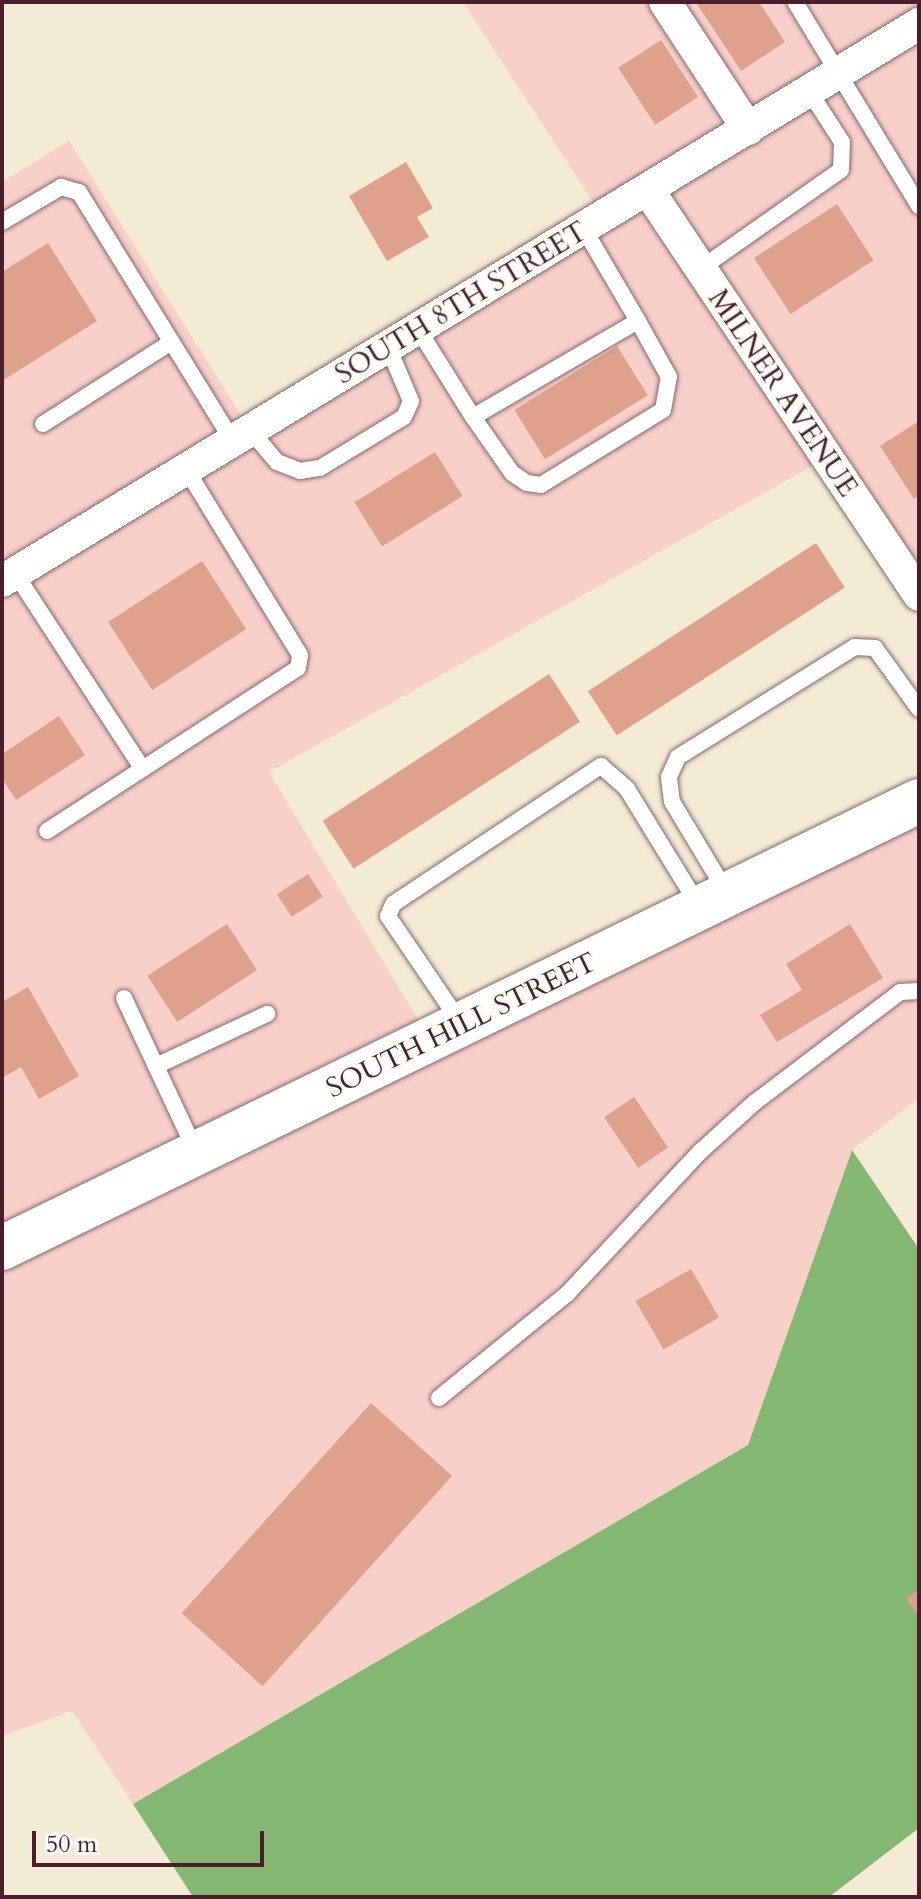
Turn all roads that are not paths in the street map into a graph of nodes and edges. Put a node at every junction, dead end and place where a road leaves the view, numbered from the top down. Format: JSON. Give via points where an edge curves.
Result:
{"nodes":[{"id":1,"x":665,"y":2,"type":"edge"},
{"id":2,"x":795,"y":2,"type":"edge"},
{"id":3,"x":919,"y":24,"type":"edge"},
{"id":4,"x":840,"y":72,"type":"junction"},
{"id":5,"x":809,"y":91,"type":"junction"},
{"id":6,"x":748,"y":129,"type":"junction"},
{"id":7,"x":648,"y":190,"type":"junction"},
{"id":8,"x":919,"y":206,"type":"edge"},
{"id":9,"x":2,"y":222,"type":"edge"},
{"id":10,"x":584,"y":229,"type":"junction"},
{"id":11,"x":700,"y":269,"type":"junction"},
{"id":12,"x":638,"y":321,"type":"junction"},
{"id":13,"x":418,"y":329,"type":"junction"},
{"id":14,"x":170,"y":343,"type":"junction"},
{"id":15,"x":388,"y":347,"type":"junction"},
{"id":16,"x":473,"y":417,"type":"junction"},
{"id":17,"x":43,"y":424,"type":"dead end"},
{"id":18,"x":242,"y":436,"type":"junction"},
{"id":19,"x":186,"y":469,"type":"junction"},
{"id":20,"x":8,"y":577,"type":"edge"},
{"id":21,"x":919,"y":595,"type":"edge"},
{"id":22,"x":919,"y":709,"type":"edge"},
{"id":23,"x":143,"y":769,"type":"junction"},
{"id":24,"x":919,"y":801,"type":"edge"},
{"id":25,"x":47,"y":831,"type":"dead end"},
{"id":26,"x":714,"y":901,"type":"junction"},
{"id":27,"x":919,"y":991,"type":"edge"},
{"id":28,"x":124,"y":998,"type":"dead end"},
{"id":29,"x":267,"y":1014,"type":"dead end"},
{"id":30,"x":462,"y":1024,"type":"junction"},
{"id":31,"x":156,"y":1066,"type":"junction"},
{"id":32,"x":197,"y":1154,"type":"junction"},
{"id":33,"x":2,"y":1248,"type":"edge"},
{"id":34,"x":439,"y":1398,"type":"dead end"}],
"edges":[{"from":1,"to":6,"type":"street"},
{"from":2,"to":4,"type":"lane"},
{"from":3,"to":4,"type":"street","name":"SOUTH 8TH STREET"},
{"from":4,"to":5,"type":"street","name":"SOUTH 8TH STREET"},
{"from":4,"to":8,"type":"lane"},
{"from":5,"to":6,"type":"street","name":"SOUTH 8TH STREET"},
{"from":5,"to":11,"type":"lane","via":[[842,142],[841,170]]},
{"from":6,"to":7,"type":"street","name":"SOUTH 8TH STREET"},
{"from":7,"to":10,"type":"street","name":"SOUTH 8TH STREET"},
{"from":7,"to":11,"type":"street","name":"MILNER AVENUE"},
{"from":9,"to":14,"type":"lane","via":[[61,187],[79,192]]},
{"from":10,"to":12,"type":"lane"},
{"from":10,"to":13,"type":"street","name":"SOUTH 8TH STREET"},
{"from":11,"to":21,"type":"street","name":"MILNER AVENUE"},
{"from":12,"to":16,"type":"lane"},
{"from":12,"to":16,"type":"lane","via":[[669,377],[663,410],[541,485],[512,473]]},
{"from":13,"to":15,"type":"street","name":"SOUTH 8TH STREET"},
{"from":13,"to":16,"type":"lane"},
{"from":14,"to":17,"type":"lane"},
{"from":14,"to":18,"type":"lane"},
{"from":15,"to":18,"type":"street","name":"SOUTH 8TH STREET"},
{"from":15,"to":18,"type":"lane","via":[[411,401],[404,417],[380,432],[320,468],[300,471],[277,462]]},
{"from":18,"to":19,"type":"street","name":"SOUTH 8TH STREET"},
{"from":19,"to":20,"type":"street","name":"SOUTH 8TH STREET"},
{"from":19,"to":23,"type":"lane","via":[[300,655],[298,668]]},
{"from":20,"to":23,"type":"lane"},
{"from":22,"to":26,"type":"lane","via":[[875,648],[855,647],[678,757],[669,777],[672,802]]},
{"from":23,"to":25,"type":"lane"},
{"from":24,"to":26,"type":"main road","name":"SOUTH HILL STREET"},
{"from":26,"to":30,"type":"main road","name":"SOUTH HILL STREET"},
{"from":26,"to":30,"type":"lane","via":[[627,789],[601,766],[393,904],[388,916]]},
{"from":27,"to":34,"type":"lane","via":[[900,992],[754,1103],[701,1151],[567,1294]]},
{"from":28,"to":31,"type":"lane"},
{"from":29,"to":31,"type":"lane"},
{"from":30,"to":32,"type":"main road","name":"SOUTH HILL STREET"},
{"from":31,"to":32,"type":"lane"},
{"from":32,"to":33,"type":"main road","name":"SOUTH HILL STREET"}]}
